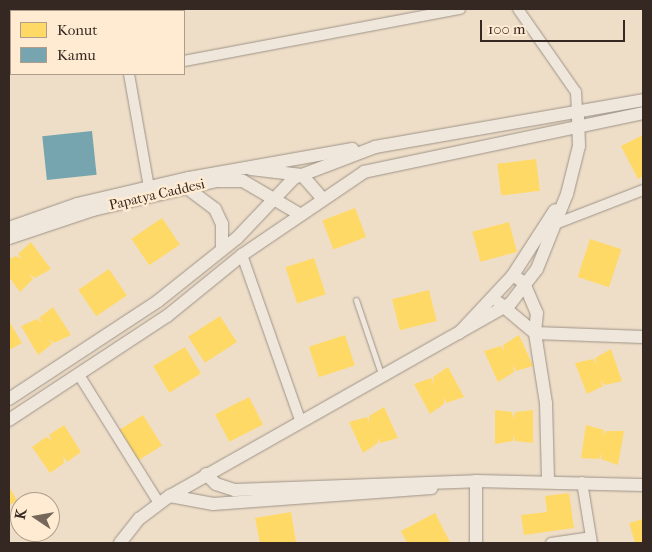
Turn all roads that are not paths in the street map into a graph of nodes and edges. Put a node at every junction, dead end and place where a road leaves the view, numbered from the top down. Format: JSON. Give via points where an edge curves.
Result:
{"nodes":[{"id":1,"x":9,"y":9,"type":"edge"},
{"id":2,"x":460,"y":9,"type":"edge"},
{"id":3,"x":518,"y":9,"type":"edge"},
{"id":4,"x":9,"y":14,"type":"edge"},
{"id":5,"x":185,"y":61,"type":"edge"},
{"id":6,"x":129,"y":75,"type":"edge"},
{"id":7,"x":643,"y":100,"type":"edge"},
{"id":8,"x":643,"y":113,"type":"edge"},
{"id":9,"x":578,"y":117,"type":"junction"},
{"id":10,"x":375,"y":146,"type":"junction"},
{"id":11,"x":241,"y":167,"type":"junction"},
{"id":12,"x":302,"y":175,"type":"junction"},
{"id":13,"x":150,"y":187,"type":"junction"},
{"id":14,"x":187,"y":188,"type":"junction"},
{"id":15,"x":643,"y":190,"type":"edge"},
{"id":16,"x":567,"y":194,"type":"junction"},
{"id":17,"x":276,"y":198,"type":"junction"},
{"id":18,"x":322,"y":198,"type":"junction"},
{"id":19,"x":301,"y":215,"type":"junction"},
{"id":20,"x":555,"y":224,"type":"junction"},
{"id":21,"x":9,"y":228,"type":"edge"},
{"id":22,"x":9,"y":238,"type":"edge"},
{"id":23,"x":222,"y":249,"type":"junction"},
{"id":24,"x":242,"y":255,"type":"junction"},
{"id":25,"x":513,"y":276,"type":"junction"},
{"id":26,"x":527,"y":287,"type":"junction"},
{"id":27,"x":499,"y":293,"type":"junction"},
{"id":28,"x":356,"y":300,"type":"dead end"},
{"id":29,"x":504,"y":309,"type":"junction"},
{"id":30,"x":459,"y":333,"type":"junction"},
{"id":31,"x":535,"y":333,"type":"junction"},
{"id":32,"x":643,"y":337,"type":"edge"},
{"id":33,"x":381,"y":374,"type":"junction"},
{"id":34,"x":79,"y":375,"type":"junction"},
{"id":35,"x":9,"y":399,"type":"edge"},
{"id":36,"x":9,"y":420,"type":"edge"},
{"id":37,"x":300,"y":420,"type":"junction"},
{"id":38,"x":206,"y":474,"type":"junction"},
{"id":39,"x":548,"y":480,"type":"junction"},
{"id":40,"x":476,"y":481,"type":"junction"},
{"id":41,"x":582,"y":482,"type":"junction"},
{"id":42,"x":643,"y":485,"type":"edge"},
{"id":43,"x":164,"y":499,"type":"junction"},
{"id":44,"x":591,"y":540,"type":"edge"},
{"id":45,"x":120,"y":543,"type":"edge"},
{"id":46,"x":475,"y":543,"type":"edge"},
{"id":47,"x":551,"y":543,"type":"edge"}],
"edges":[{"from":1,"to":4,"type":"street"},
{"from":2,"to":5,"type":"street"},
{"from":3,"to":9,"type":"street","via":[[576,92]]},
{"from":6,"to":13,"type":"street"},
{"from":7,"to":9,"type":"street"},
{"from":8,"to":9,"type":"street"},
{"from":9,"to":10,"type":"street"},
{"from":9,"to":16,"type":"street","via":[[579,146]]},
{"from":9,"to":18,"type":"street","via":[[373,169]]},
{"from":10,"to":11,"type":"street","name":"Papatya Caddesi"},
{"from":10,"to":12,"type":"street"},
{"from":11,"to":12,"type":"street"},
{"from":11,"to":13,"type":"street","name":"Papatya Caddesi"},
{"from":12,"to":17,"type":"street"},
{"from":12,"to":18,"type":"street"},
{"from":13,"to":21,"type":"street","name":"Papatya Caddesi","via":[[77,204]]},
{"from":14,"to":17,"type":"street","name":"Papatya Caddesi","via":[[243,181]]},
{"from":14,"to":22,"type":"street","name":"Papatya Caddesi","via":[[92,210]]},
{"from":14,"to":23,"type":"street","via":[[215,208],[222,224]]},
{"from":15,"to":20,"type":"street"},
{"from":16,"to":20,"type":"street"},
{"from":16,"to":25,"type":"street"},
{"from":17,"to":19,"type":"street","name":"Papatya Caddesi"},
{"from":17,"to":23,"type":"street"},
{"from":18,"to":19,"type":"street"},
{"from":19,"to":24,"type":"street"},
{"from":20,"to":26,"type":"street"},
{"from":23,"to":35,"type":"street","via":[[158,301]]},
{"from":24,"to":34,"type":"street","via":[[167,316]]},
{"from":24,"to":37,"type":"street"},
{"from":25,"to":26,"type":"street"},
{"from":25,"to":27,"type":"street"},
{"from":26,"to":29,"type":"street"},
{"from":26,"to":31,"type":"street","via":[[538,313]]},
{"from":27,"to":29,"type":"street"},
{"from":27,"to":30,"type":"street"},
{"from":28,"to":33,"type":"lane"},
{"from":29,"to":30,"type":"street"},
{"from":29,"to":31,"type":"street"},
{"from":30,"to":33,"type":"street"},
{"from":31,"to":32,"type":"street","via":[[592,332]]},
{"from":31,"to":39,"type":"street","via":[[545,396]]},
{"from":33,"to":37,"type":"street"},
{"from":34,"to":36,"type":"street"},
{"from":34,"to":43,"type":"street"},
{"from":37,"to":38,"type":"street"},
{"from":38,"to":40,"type":"street","via":[[216,484],[235,490]]},
{"from":38,"to":43,"type":"street"},
{"from":39,"to":40,"type":"street"},
{"from":39,"to":41,"type":"street"},
{"from":40,"to":43,"type":"street","via":[[409,492],[213,504]]},
{"from":40,"to":46,"type":"street"},
{"from":41,"to":42,"type":"street"},
{"from":41,"to":44,"type":"street"},
{"from":43,"to":45,"type":"street"},
{"from":44,"to":47,"type":"street"}]}
